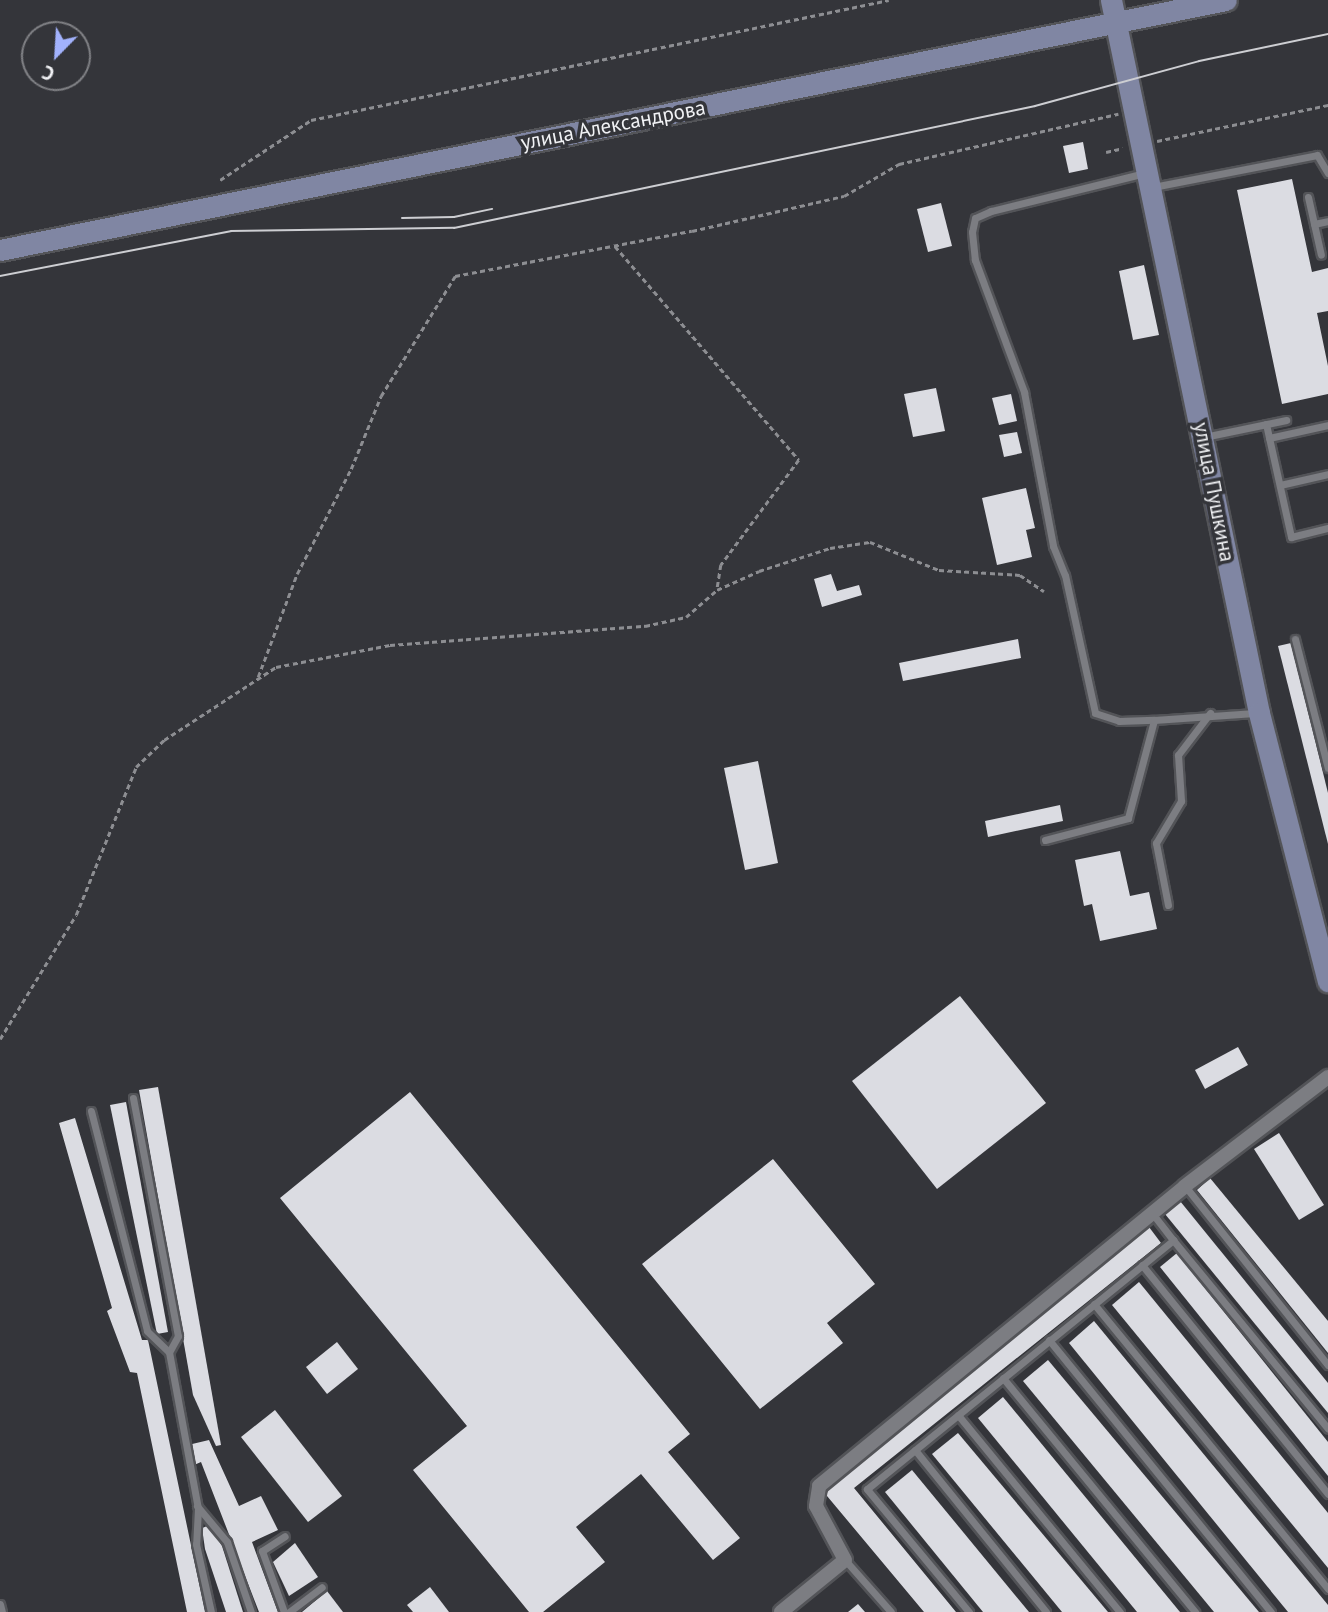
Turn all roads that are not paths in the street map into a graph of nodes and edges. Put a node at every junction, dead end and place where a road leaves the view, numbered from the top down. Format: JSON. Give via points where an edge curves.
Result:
{"nodes":[{"id":1,"x":1111,"y":0,"type":"edge"},
{"id":2,"x":1226,"y":0,"type":"edge"},
{"id":3,"x":1116,"y":23,"type":"junction"},
{"id":4,"x":1328,"y":173,"type":"edge"},
{"id":5,"x":1149,"y":180,"type":"junction"},
{"id":6,"x":1308,"y":197,"type":"dead end"},
{"id":7,"x":1328,"y":220,"type":"edge"},
{"id":8,"x":1314,"y":224,"type":"junction"},
{"id":9,"x":0,"y":250,"type":"edge"},
{"id":10,"x":1321,"y":255,"type":"dead end"},
{"id":11,"x":1286,"y":420,"type":"dead end"},
{"id":12,"x":1266,"y":424,"type":"junction"},
{"id":13,"x":1328,"y":425,"type":"edge"},
{"id":14,"x":1203,"y":438,"type":"junction"},
{"id":15,"x":1269,"y":438,"type":"junction"},
{"id":16,"x":1328,"y":474,"type":"edge"},
{"id":17,"x":1279,"y":485,"type":"junction"},
{"id":18,"x":1328,"y":528,"type":"edge"},
{"id":19,"x":1295,"y":639,"type":"dead end"},
{"id":20,"x":1210,"y":713,"type":"junction"},
{"id":21,"x":1259,"y":713,"type":"junction"},
{"id":22,"x":1154,"y":720,"type":"junction"},
{"id":23,"x":1328,"y":768,"type":"edge"},
{"id":24,"x":1045,"y":840,"type":"dead end"},
{"id":25,"x":1168,"y":905,"type":"dead end"},
{"id":26,"x":1328,"y":981,"type":"edge"},
{"id":27,"x":1328,"y":1077,"type":"edge"},
{"id":28,"x":132,"y":1098,"type":"dead end"},
{"id":29,"x":91,"y":1111,"type":"dead end"},
{"id":30,"x":1185,"y":1186,"type":"junction"},
{"id":31,"x":1152,"y":1213,"type":"junction"},
{"id":32,"x":1173,"y":1240,"type":"junction"},
{"id":33,"x":1142,"y":1265,"type":"junction"},
{"id":34,"x":1094,"y":1304,"type":"junction"},
{"id":35,"x":1049,"y":1340,"type":"junction"},
{"id":36,"x":169,"y":1352,"type":"junction"},
{"id":37,"x":1328,"y":1365,"type":"edge"},
{"id":38,"x":1003,"y":1378,"type":"junction"},
{"id":39,"x":958,"y":1415,"type":"junction"},
{"id":40,"x":1328,"y":1429,"type":"edge"},
{"id":41,"x":915,"y":1450,"type":"junction"},
{"id":42,"x":1328,"y":1494,"type":"edge"},
{"id":43,"x":197,"y":1506,"type":"junction"},
{"id":44,"x":285,"y":1536,"type":"dead end"},
{"id":45,"x":845,"y":1560,"type":"junction"},
{"id":46,"x":322,"y":1587,"type":"dead end"},
{"id":47,"x":1328,"y":1589,"type":"edge"},
{"id":48,"x":0,"y":1604,"type":"edge"},
{"id":49,"x":2,"y":1612,"type":"edge"},
{"id":50,"x":211,"y":1612,"type":"edge"},
{"id":51,"x":251,"y":1612,"type":"edge"},
{"id":52,"x":286,"y":1612,"type":"edge"},
{"id":53,"x":781,"y":1612,"type":"edge"},
{"id":54,"x":891,"y":1612,"type":"edge"},
{"id":55,"x":969,"y":1612,"type":"edge"},
{"id":56,"x":1046,"y":1612,"type":"edge"},
{"id":57,"x":1121,"y":1612,"type":"edge"},
{"id":58,"x":1195,"y":1612,"type":"edge"},
{"id":59,"x":1271,"y":1612,"type":"edge"}],
"edges":[{"from":1,"to":3,"type":"street","name":"улица Пушкина"},
{"from":2,"to":3,"type":"street","name":"улица Александрова"},
{"from":3,"to":5,"type":"street","name":"улица Пушкина"},
{"from":3,"to":9,"type":"street","name":"улица Александрова"},
{"from":4,"to":5,"type":"lane","via":[[1317,155]]},
{"from":5,"to":14,"type":"street","name":"улица Пушкина"},
{"from":5,"to":22,"type":"lane","via":[[991,211],[975,218],[972,232],[975,260],[1024,393],[1054,545],[1096,712],[1118,721]]},
{"from":6,"to":8,"type":"lane"},
{"from":7,"to":8,"type":"lane"},
{"from":8,"to":10,"type":"lane"},
{"from":11,"to":12,"type":"lane"},
{"from":12,"to":14,"type":"lane"},
{"from":12,"to":15,"type":"lane"},
{"from":13,"to":15,"type":"lane"},
{"from":14,"to":21,"type":"street","name":"улица Пушкина"},
{"from":15,"to":17,"type":"lane"},
{"from":16,"to":17,"type":"lane"},
{"from":17,"to":18,"type":"lane","via":[[1291,537]]},
{"from":19,"to":23,"type":"lane"},
{"from":20,"to":21,"type":"lane"},
{"from":20,"to":22,"type":"lane"},
{"from":20,"to":25,"type":"lane","via":[[1178,755],[1181,802],[1156,843]]},
{"from":21,"to":26,"type":"street","name":"улица Пушкина"},
{"from":22,"to":24,"type":"lane","via":[[1128,818]]},
{"from":27,"to":30,"type":"street"},
{"from":28,"to":36,"type":"lane","via":[[178,1336]]},
{"from":29,"to":36,"type":"lane","via":[[147,1331]]},
{"from":30,"to":31,"type":"street"},
{"from":30,"to":37,"type":"lane"},
{"from":31,"to":32,"type":"lane"},
{"from":31,"to":45,"type":"street","via":[[819,1486],[816,1506]]},
{"from":32,"to":33,"type":"lane"},
{"from":32,"to":40,"type":"lane"},
{"from":33,"to":34,"type":"lane"},
{"from":33,"to":42,"type":"lane"},
{"from":34,"to":35,"type":"lane"},
{"from":34,"to":47,"type":"lane"},
{"from":35,"to":38,"type":"lane"},
{"from":35,"to":59,"type":"lane"},
{"from":36,"to":43,"type":"lane"},
{"from":38,"to":39,"type":"lane"},
{"from":38,"to":58,"type":"lane"},
{"from":39,"to":41,"type":"lane"},
{"from":39,"to":57,"type":"lane"},
{"from":41,"to":55,"type":"lane","via":[[867,1489]]},
{"from":41,"to":56,"type":"lane"},
{"from":43,"to":50,"type":"lane","via":[[196,1544]]},
{"from":43,"to":51,"type":"lane","via":[[228,1542]]},
{"from":44,"to":52,"type":"lane","via":[[262,1551]]},
{"from":45,"to":53,"type":"street"},
{"from":45,"to":54,"type":"lane"},
{"from":46,"to":52,"type":"lane"},
{"from":48,"to":49,"type":"lane"}]}
